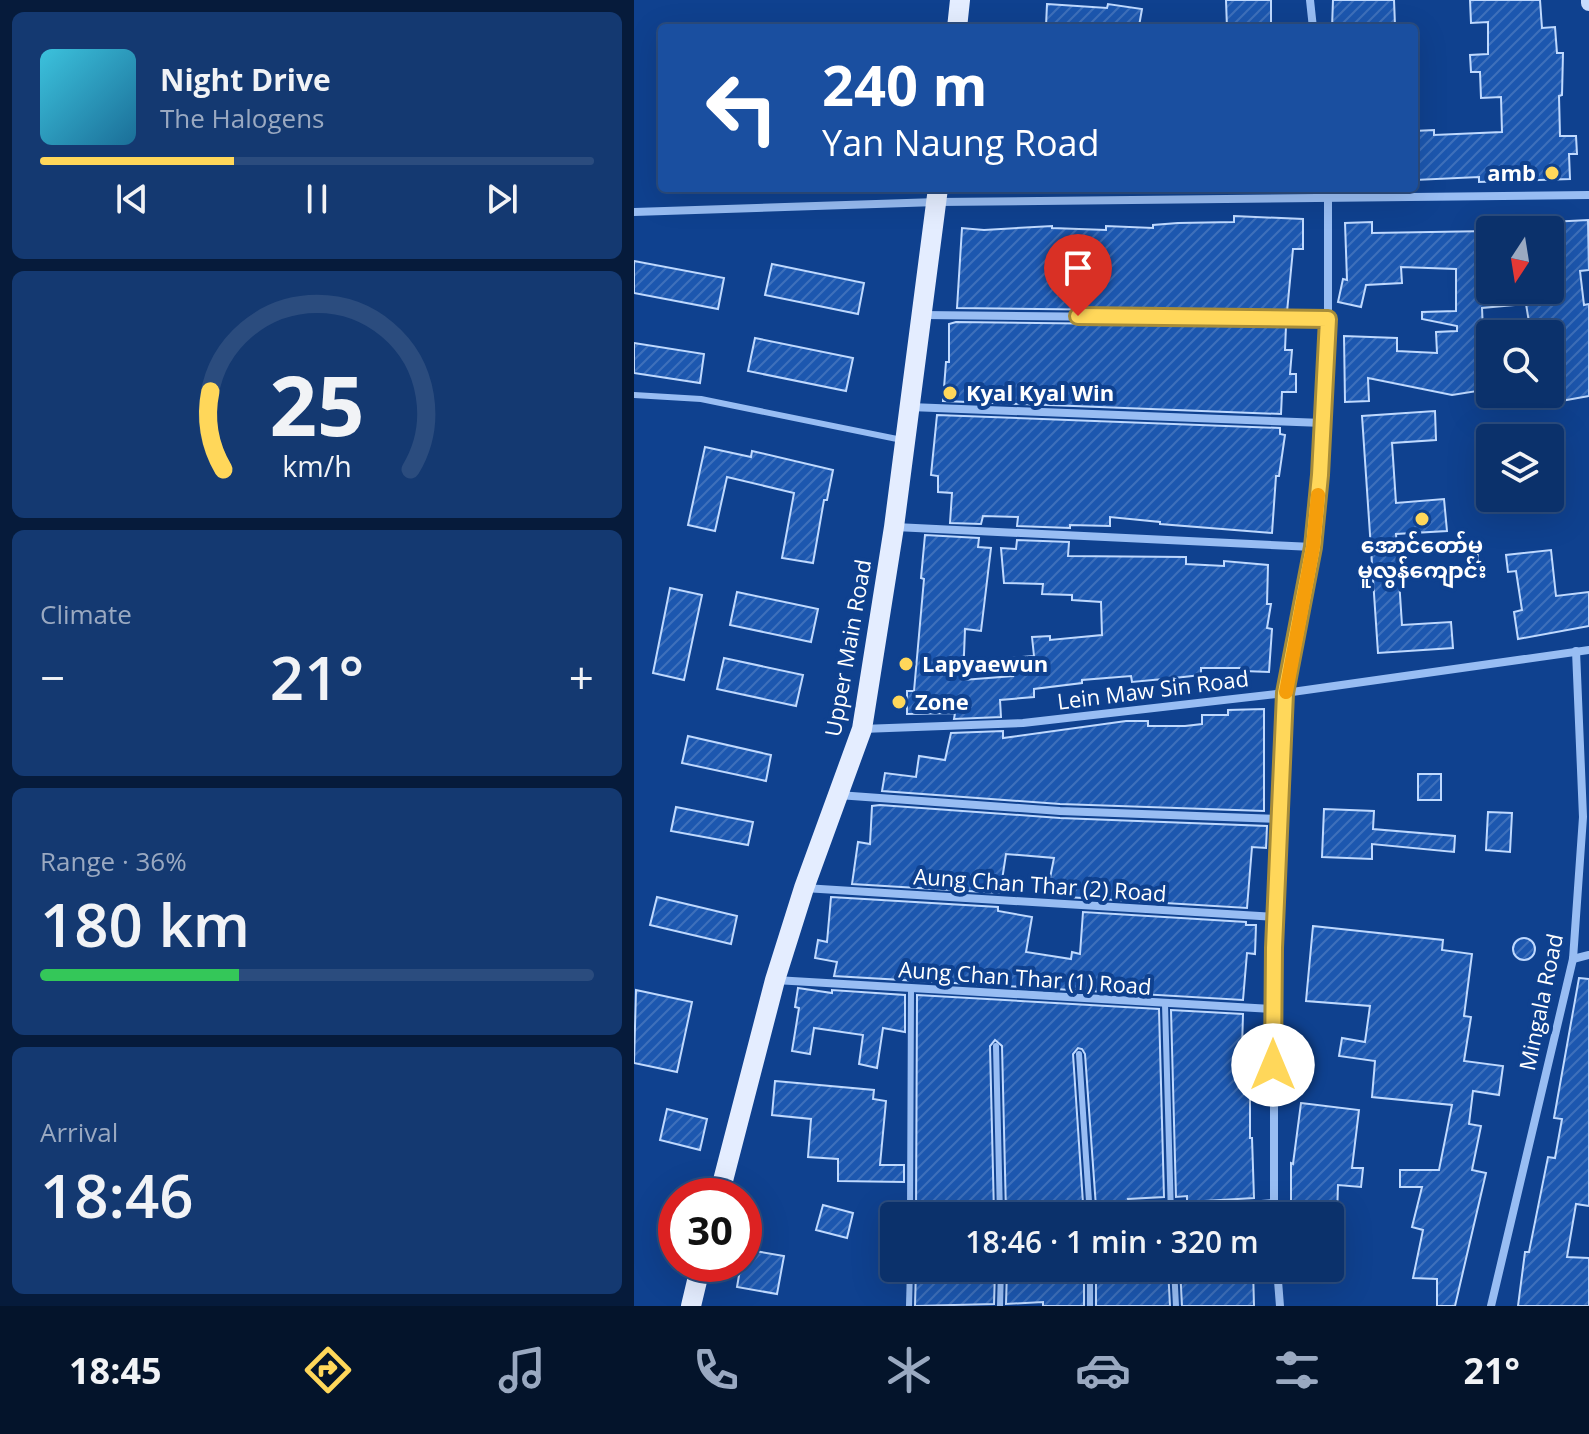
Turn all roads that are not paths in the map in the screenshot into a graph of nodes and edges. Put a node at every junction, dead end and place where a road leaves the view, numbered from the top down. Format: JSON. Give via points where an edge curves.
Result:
{"nodes":[{"id":1,"x":960,"y":0,"type":"edge"},
{"id":2,"x":1310,"y":0,"type":"edge"},
{"id":3,"x":957,"y":24,"type":"edge"},
{"id":4,"x":1313,"y":24,"type":"edge"},
{"id":5,"x":1328,"y":193,"type":"edge"},
{"id":6,"x":938,"y":195,"type":"edge"},
{"id":7,"x":1589,"y":195,"type":"edge"},
{"id":8,"x":634,"y":212,"type":"edge"},
{"id":9,"x":922,"y":315,"type":"junction"},
{"id":10,"x":1328,"y":319,"type":"junction"},
{"id":11,"x":634,"y":395,"type":"edge"},
{"id":12,"x":909,"y":407,"type":"junction"},
{"id":13,"x":1323,"y":423,"type":"junction"},
{"id":14,"x":905,"y":441,"type":"junction"},
{"id":15,"x":894,"y":527,"type":"junction"},
{"id":16,"x":1313,"y":547,"type":"junction"},
{"id":17,"x":1589,"y":650,"type":"edge"},
{"id":18,"x":1576,"y":651,"type":"junction"},
{"id":19,"x":1285,"y":693,"type":"junction"},
{"id":20,"x":862,"y":729,"type":"junction"},
{"id":21,"x":838,"y":795,"type":"junction"},
{"id":22,"x":1280,"y":819,"type":"junction"},
{"id":23,"x":804,"y":888,"type":"junction"},
{"id":24,"x":1275,"y":917,"type":"junction"},
{"id":25,"x":1589,"y":955,"type":"edge"},
{"id":26,"x":1573,"y":959,"type":"junction"},
{"id":27,"x":775,"y":980,"type":"junction"},
{"id":28,"x":911,"y":989,"type":"junction"},
{"id":29,"x":1165,"y":1004,"type":"junction"},
{"id":30,"x":1273,"y":1009,"type":"junction"},
{"id":31,"x":996,"y":1046,"type":"dead end"},
{"id":32,"x":1079,"y":1054,"type":"dead end"},
{"id":33,"x":724,"y":1178,"type":"edge"},
{"id":34,"x":910,"y":1202,"type":"edge"},
{"id":35,"x":1000,"y":1202,"type":"edge"},
{"id":36,"x":1089,"y":1202,"type":"edge"},
{"id":37,"x":1171,"y":1202,"type":"edge"},
{"id":38,"x":1273,"y":1202,"type":"edge"},
{"id":39,"x":697,"y":1282,"type":"edge"},
{"id":40,"x":910,"y":1282,"type":"edge"},
{"id":41,"x":1001,"y":1282,"type":"edge"},
{"id":42,"x":1090,"y":1282,"type":"edge"},
{"id":43,"x":1175,"y":1282,"type":"edge"},
{"id":44,"x":1278,"y":1282,"type":"edge"},
{"id":45,"x":691,"y":1306,"type":"edge"},
{"id":46,"x":909,"y":1306,"type":"edge"},
{"id":47,"x":1000,"y":1306,"type":"edge"},
{"id":48,"x":1090,"y":1306,"type":"edge"},
{"id":49,"x":1176,"y":1306,"type":"edge"},
{"id":50,"x":1280,"y":1306,"type":"edge"},
{"id":51,"x":1491,"y":1306,"type":"edge"}],
"edges":[{"from":1,"to":3,"type":"main road"},
{"from":2,"to":4,"type":"street"},
{"from":5,"to":6,"type":"street"},
{"from":5,"to":7,"type":"street"},
{"from":5,"to":10,"type":"street"},
{"from":6,"to":8,"type":"street"},
{"from":6,"to":9,"type":"main road","name":"Upper Main Road"},
{"from":9,"to":10,"type":"street"},
{"from":9,"to":12,"type":"main road","name":"Upper Main Road"},
{"from":10,"to":13,"type":"street"},
{"from":11,"to":14,"type":"lane","via":[[701,399]]},
{"from":12,"to":13,"type":"street"},
{"from":12,"to":14,"type":"main road","name":"Upper Main Road"},
{"from":13,"to":16,"type":"street"},
{"from":14,"to":15,"type":"main road","name":"Upper Main Road"},
{"from":15,"to":16,"type":"street"},
{"from":15,"to":20,"type":"main road","name":"Upper Main Road"},
{"from":16,"to":19,"type":"street"},
{"from":17,"to":18,"type":"street","name":"Lein Maw Sin Road"},
{"from":18,"to":19,"type":"street","name":"Lein Maw Sin Road"},
{"from":18,"to":26,"type":"street","name":"Mingala Road","via":[[1583,817]]},
{"from":19,"to":20,"type":"street","name":"Lein Maw Sin Road","via":[[1023,723]]},
{"from":19,"to":22,"type":"street"},
{"from":20,"to":21,"type":"main road","name":"Upper Main Road"},
{"from":21,"to":22,"type":"street"},
{"from":21,"to":23,"type":"main road","name":"Upper Main Road"},
{"from":22,"to":24,"type":"street"},
{"from":23,"to":24,"type":"street","name":"Aung Chan Thar (2) Road"},
{"from":23,"to":27,"type":"main road","name":"Upper Main Road"},
{"from":24,"to":30,"type":"street"},
{"from":25,"to":26,"type":"street"},
{"from":26,"to":51,"type":"street","name":"Mingala Road"},
{"from":27,"to":28,"type":"street","name":"Aung Chan Thar (1) Road"},
{"from":27,"to":33,"type":"main road","name":"Upper Main Road"},
{"from":28,"to":29,"type":"street","name":"Aung Chan Thar (1) Road"},
{"from":28,"to":34,"type":"lane"},
{"from":29,"to":30,"type":"street","name":"Aung Chan Thar (1) Road"},
{"from":29,"to":37,"type":"lane"},
{"from":30,"to":38,"type":"street"},
{"from":31,"to":35,"type":"lane"},
{"from":32,"to":36,"type":"lane"},
{"from":39,"to":45,"type":"main road"},
{"from":40,"to":46,"type":"lane"},
{"from":41,"to":47,"type":"lane"},
{"from":42,"to":48,"type":"lane"},
{"from":43,"to":49,"type":"lane"},
{"from":44,"to":50,"type":"street"}]}
